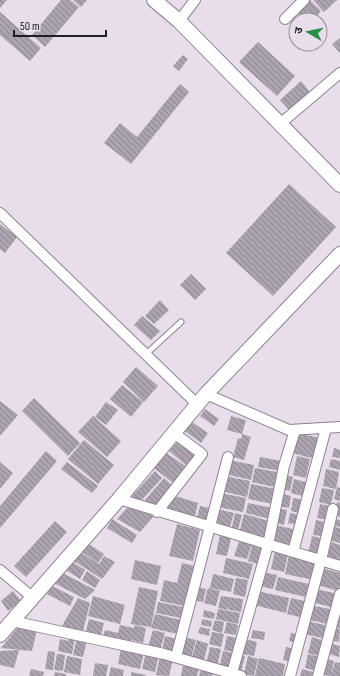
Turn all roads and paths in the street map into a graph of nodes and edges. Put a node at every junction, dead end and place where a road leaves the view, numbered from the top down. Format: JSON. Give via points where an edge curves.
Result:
{"nodes":[{"id":1,"x":154,"y":0,"type":"edge"},
{"id":2,"x":195,"y":0,"type":"edge"},
{"id":3,"x":304,"y":0,"type":"edge"},
{"id":4,"x":285,"y":19,"type":"dead end"},
{"id":5,"x":178,"y":21,"type":"junction"},
{"id":6,"x":340,"y":73,"type":"edge"},
{"id":7,"x":280,"y":124,"type":"junction"},
{"id":8,"x":340,"y":185,"type":"edge"},
{"id":9,"x":0,"y":213,"type":"edge"},
{"id":10,"x":340,"y":254,"type":"edge"},
{"id":11,"x":181,"y":322,"type":"dead end"},
{"id":12,"x":146,"y":354,"type":"junction"},
{"id":13,"x":206,"y":394,"type":"junction"},
{"id":14,"x":198,"y":405,"type":"junction"},
{"id":15,"x":340,"y":427,"type":"edge"},
{"id":16,"x":326,"y":428,"type":"junction"},
{"id":17,"x":295,"y":430,"type":"junction"},
{"id":18,"x":174,"y":433,"type":"junction"},
{"id":19,"x":228,"y":456,"type":"dead end"},
{"id":20,"x":118,"y":499,"type":"junction"},
{"id":21,"x":333,"y":509,"type":"dead end"},
{"id":22,"x":157,"y":512,"type":"junction"},
{"id":23,"x":210,"y":528,"type":"junction"},
{"id":24,"x":268,"y":545,"type":"junction"},
{"id":25,"x":293,"y":552,"type":"junction"},
{"id":26,"x":321,"y":560,"type":"junction"},
{"id":27,"x":340,"y":566,"type":"edge"},
{"id":28,"x":0,"y":570,"type":"edge"},
{"id":29,"x":340,"y":594,"type":"edge"},
{"id":30,"x":32,"y":598,"type":"junction"},
{"id":31,"x":12,"y":621,"type":"junction"},
{"id":32,"x":0,"y":635,"type":"edge"},
{"id":33,"x":176,"y":657,"type":"junction"},
{"id":34,"x":237,"y":675,"type":"edge"},
{"id":35,"x":290,"y":676,"type":"edge"},
{"id":36,"x":318,"y":676,"type":"edge"}],
"edges":[{"from":1,"to":5,"type":"street"},
{"from":2,"to":5,"type":"street"},
{"from":3,"to":4,"type":"street"},
{"from":5,"to":7,"type":"street"},
{"from":6,"to":7,"type":"street"},
{"from":7,"to":8,"type":"street"},
{"from":9,"to":12,"type":"street"},
{"from":10,"to":13,"type":"street"},
{"from":11,"to":12,"type":"lane"},
{"from":12,"to":14,"type":"street"},
{"from":13,"to":14,"type":"street"},
{"from":13,"to":17,"type":"street","via":[[289,430]]},
{"from":14,"to":18,"type":"street"},
{"from":15,"to":16,"type":"street"},
{"from":16,"to":17,"type":"street"},
{"from":16,"to":25,"type":"street"},
{"from":17,"to":24,"type":"street","via":[[284,466]]},
{"from":18,"to":20,"type":"street"},
{"from":18,"to":22,"type":"street","via":[[202,454]]},
{"from":19,"to":23,"type":"street"},
{"from":20,"to":22,"type":"street"},
{"from":20,"to":30,"type":"street"},
{"from":21,"to":26,"type":"street"},
{"from":22,"to":23,"type":"street"},
{"from":23,"to":24,"type":"street"},
{"from":23,"to":33,"type":"street"},
{"from":24,"to":25,"type":"street"},
{"from":24,"to":34,"type":"street"},
{"from":25,"to":26,"type":"street"},
{"from":26,"to":27,"type":"street"},
{"from":26,"to":35,"type":"street"},
{"from":28,"to":30,"type":"street"},
{"from":29,"to":36,"type":"street"},
{"from":30,"to":31,"type":"street"},
{"from":31,"to":32,"type":"street"},
{"from":31,"to":33,"type":"street"},
{"from":33,"to":34,"type":"street"}]}
